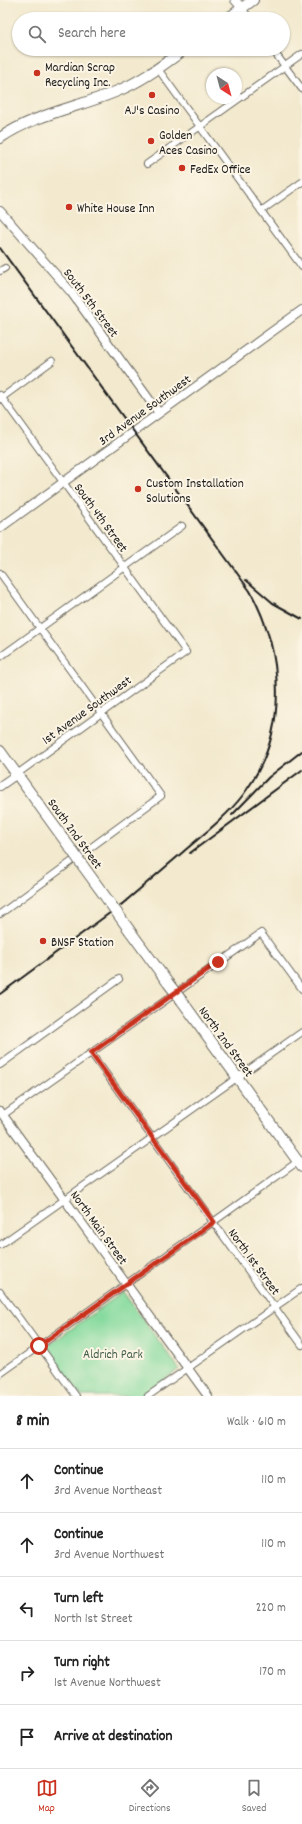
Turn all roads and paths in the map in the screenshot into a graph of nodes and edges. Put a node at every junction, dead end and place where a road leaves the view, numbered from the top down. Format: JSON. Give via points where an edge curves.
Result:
{"nodes":[{"id":1,"x":235,"y":0,"type":"edge"},
{"id":2,"x":253,"y":0,"type":"edge"},
{"id":3,"x":242,"y":8,"type":"junction"},
{"id":4,"x":237,"y":12,"type":"edge"},
{"id":5,"x":245,"y":12,"type":"edge"},
{"id":6,"x":302,"y":54,"type":"edge"},
{"id":7,"x":176,"y":56,"type":"edge"},
{"id":8,"x":277,"y":56,"type":"edge"},
{"id":9,"x":285,"y":66,"type":"junction"},
{"id":10,"x":158,"y":69,"type":"junction"},
{"id":11,"x":302,"y":89,"type":"edge"},
{"id":12,"x":200,"y":126,"type":"junction"},
{"id":13,"x":0,"y":138,"type":"edge"},
{"id":14,"x":148,"y":164,"type":"dead end"},
{"id":15,"x":302,"y":182,"type":"edge"},
{"id":16,"x":0,"y":211,"type":"edge"},
{"id":17,"x":261,"y":211,"type":"junction"},
{"id":18,"x":302,"y":267,"type":"edge"},
{"id":19,"x":302,"y":310,"type":"edge"},
{"id":20,"x":52,"y":362,"type":"dead end"},
{"id":21,"x":1,"y":397,"type":"edge"},
{"id":22,"x":159,"y":413,"type":"junction"},
{"id":23,"x":63,"y":482,"type":"junction"},
{"id":24,"x":182,"y":526,"type":"dead end"},
{"id":25,"x":0,"y":528,"type":"edge"},
{"id":26,"x":124,"y":568,"type":"junction"},
{"id":27,"x":0,"y":573,"type":"edge"},
{"id":28,"x":40,"y":628,"type":"junction"},
{"id":29,"x":186,"y":652,"type":"joint"},
{"id":30,"x":0,"y":657,"type":"edge"},
{"id":31,"x":101,"y":713,"type":"junction"},
{"id":32,"x":0,"y":751,"type":"edge"},
{"id":33,"x":16,"y":774,"type":"junction"},
{"id":34,"x":0,"y":786,"type":"edge"},
{"id":35,"x":0,"y":914,"type":"edge"},
{"id":36,"x":130,"y":931,"type":"joint"},
{"id":37,"x":119,"y":979,"type":"dead end"},
{"id":38,"x":302,"y":989,"type":"edge"},
{"id":39,"x":302,"y":1032,"type":"edge"},
{"id":40,"x":91,"y":1053,"type":"junction"},
{"id":41,"x":0,"y":1066,"type":"edge"},
{"id":42,"x":238,"y":1077,"type":"junction"},
{"id":43,"x":1,"y":1114,"type":"edge"},
{"id":44,"x":152,"y":1138,"type":"junction"},
{"id":45,"x":301,"y":1163,"type":"edge"},
{"id":46,"x":64,"y":1199,"type":"junction"},
{"id":47,"x":214,"y":1222,"type":"junction"},
{"id":48,"x":0,"y":1245,"type":"edge"},
{"id":49,"x":127,"y":1284,"type":"junction"},
{"id":50,"x":302,"y":1288,"type":"edge"},
{"id":51,"x":0,"y":1292,"type":"edge"},
{"id":52,"x":274,"y":1307,"type":"junction"},
{"id":53,"x":302,"y":1345,"type":"edge"},
{"id":54,"x":39,"y":1346,"type":"junction"},
{"id":55,"x":188,"y":1368,"type":"junction"},
{"id":56,"x":0,"y":1374,"type":"edge"},
{"id":57,"x":76,"y":1396,"type":"edge"},
{"id":58,"x":148,"y":1396,"type":"edge"},
{"id":59,"x":208,"y":1396,"type":"edge"}],
"edges":[{"from":1,"to":3,"type":"street"},
{"from":2,"to":3,"type":"main road"},
{"from":3,"to":4,"type":"main road"},
{"from":3,"to":5,"type":"street"},
{"from":6,"to":9,"type":"street"},
{"from":7,"to":10,"type":"main road"},
{"from":8,"to":9,"type":"street"},
{"from":9,"to":11,"type":"street"},
{"from":9,"to":12,"type":"street"},
{"from":10,"to":12,"type":"street"},
{"from":10,"to":13,"type":"main road","via":[[116,92],[38,117]]},
{"from":12,"to":14,"type":"street"},
{"from":12,"to":17,"type":"street"},
{"from":15,"to":17,"type":"street"},
{"from":16,"to":22,"type":"street","name":"South 5th Street","via":[[71,292]]},
{"from":17,"to":18,"type":"street"},
{"from":19,"to":22,"type":"street","name":"3rd Avenue Southwest"},
{"from":20,"to":21,"type":"street"},
{"from":21,"to":23,"type":"street","name":"South 4th Street"},
{"from":22,"to":23,"type":"street","name":"3rd Avenue Southwest"},
{"from":23,"to":25,"type":"street","name":"3rd Avenue Southwest"},
{"from":23,"to":26,"type":"street","name":"South 4th Street"},
{"from":24,"to":26,"type":"street"},
{"from":26,"to":28,"type":"street"},
{"from":26,"to":29,"type":"street","name":"South 4th Street"},
{"from":27,"to":28,"type":"street"},
{"from":28,"to":30,"type":"street"},
{"from":28,"to":31,"type":"street"},
{"from":29,"to":31,"type":"street","name":"1st Avenue Southwest"},
{"from":31,"to":33,"type":"street","name":"1st Avenue Southwest"},
{"from":31,"to":35,"type":"street","via":[[161,796]]},
{"from":32,"to":33,"type":"main road","name":"South 2nd Street"},
{"from":33,"to":34,"type":"street","name":"1st Avenue Southwest"},
{"from":33,"to":36,"type":"main road","name":"South 2nd Street","bridge":true},
{"from":36,"to":42,"type":"main road","name":"North 2nd Street","bridge":true},
{"from":37,"to":41,"type":"street"},
{"from":38,"to":40,"type":"street","via":[[261,933]]},
{"from":39,"to":42,"type":"street"},
{"from":40,"to":43,"type":"street"},
{"from":40,"to":44,"type":"street","name":"North 1st Street"},
{"from":42,"to":44,"type":"street"},
{"from":42,"to":45,"type":"main road","name":"North 2nd Street"},
{"from":43,"to":46,"type":"street","name":"North Main Street"},
{"from":44,"to":46,"type":"street"},
{"from":44,"to":47,"type":"street","name":"North 1st Street"},
{"from":45,"to":47,"type":"street"},
{"from":46,"to":48,"type":"street"},
{"from":46,"to":49,"type":"street","name":"North Main Street"},
{"from":47,"to":49,"type":"street"},
{"from":47,"to":52,"type":"street","name":"North 1st Street"},
{"from":49,"to":54,"type":"street"},
{"from":49,"to":55,"type":"street","name":"North Main Street"},
{"from":50,"to":52,"type":"street"},
{"from":51,"to":54,"type":"street"},
{"from":52,"to":53,"type":"street","name":"North 1st Street"},
{"from":52,"to":55,"type":"street"},
{"from":54,"to":56,"type":"street"},
{"from":54,"to":57,"type":"street"},
{"from":55,"to":58,"type":"street"},
{"from":55,"to":59,"type":"street","name":"North Main Street"}]}
